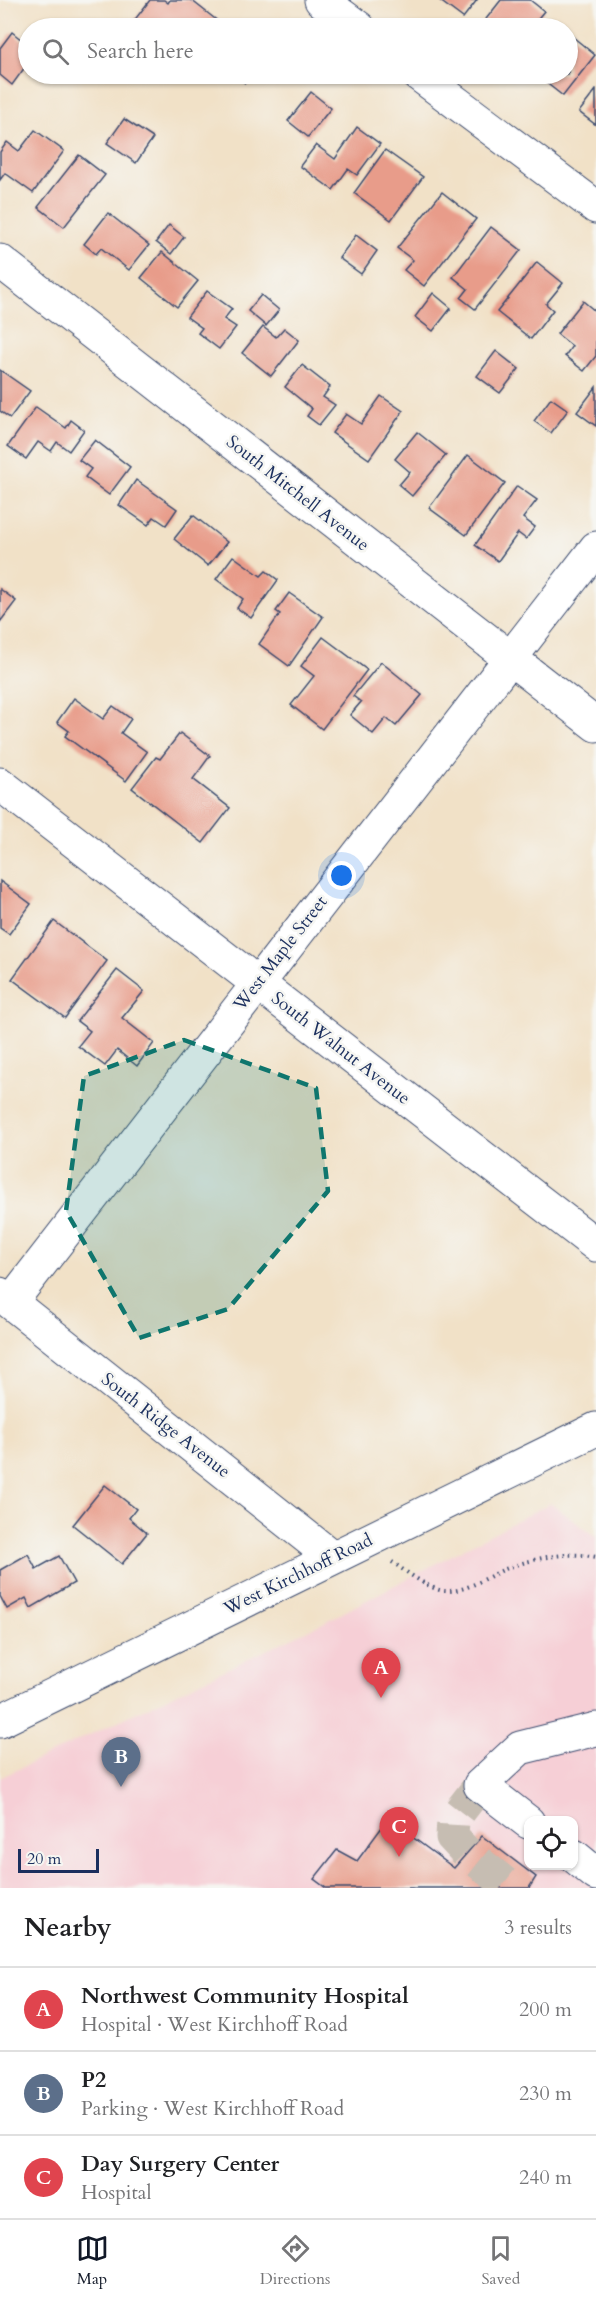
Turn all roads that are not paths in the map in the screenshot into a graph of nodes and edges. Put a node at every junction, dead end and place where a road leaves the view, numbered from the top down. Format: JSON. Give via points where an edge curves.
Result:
{"nodes":[{"id":1,"x":321,"y":0,"type":"edge"},
{"id":2,"x":345,"y":18,"type":"edge"},
{"id":3,"x":431,"y":84,"type":"edge"},
{"id":4,"x":596,"y":207,"type":"edge"},
{"id":5,"x":0,"y":261,"type":"edge"},
{"id":6,"x":596,"y":548,"type":"edge"},
{"id":7,"x":510,"y":658,"type":"junction"},
{"id":8,"x":596,"y":725,"type":"edge"},
{"id":9,"x":0,"y":784,"type":"edge"},
{"id":10,"x":256,"y":982,"type":"junction"},
{"id":11,"x":596,"y":1245,"type":"edge"},
{"id":12,"x":5,"y":1298,"type":"edge"},
{"id":13,"x":596,"y":1429,"type":"edge"},
{"id":14,"x":332,"y":1557,"type":"junction"},
{"id":15,"x":0,"y":1721,"type":"edge"},
{"id":16,"x":596,"y":1729,"type":"edge"},
{"id":17,"x":524,"y":1819,"type":"edge"},
{"id":18,"x":578,"y":1860,"type":"edge"},
{"id":19,"x":596,"y":1874,"type":"edge"},
{"id":20,"x":586,"y":1888,"type":"edge"}],
"edges":[{"from":1,"to":2,"type":"street"},
{"from":3,"to":4,"type":"street"},
{"from":5,"to":7,"type":"street","name":"South Mitchell Avenue"},
{"from":6,"to":7,"type":"street","name":"West Maple Street"},
{"from":7,"to":8,"type":"street","name":"South Mitchell Avenue"},
{"from":7,"to":10,"type":"street","name":"West Maple Street"},
{"from":9,"to":10,"type":"street","name":"South Walnut Avenue"},
{"from":10,"to":11,"type":"street","name":"South Walnut Avenue"},
{"from":10,"to":12,"type":"street","name":"West Maple Street"},
{"from":12,"to":14,"type":"street","name":"South Ridge Avenue"},
{"from":13,"to":14,"type":"street","name":"West Kirchhoff Road"},
{"from":14,"to":15,"type":"street","name":"West Kirchhoff Road"},
{"from":16,"to":17,"type":"street","via":[[520,1748],[480,1785]]},
{"from":18,"to":19,"type":"street"},
{"from":19,"to":20,"type":"street"}]}
